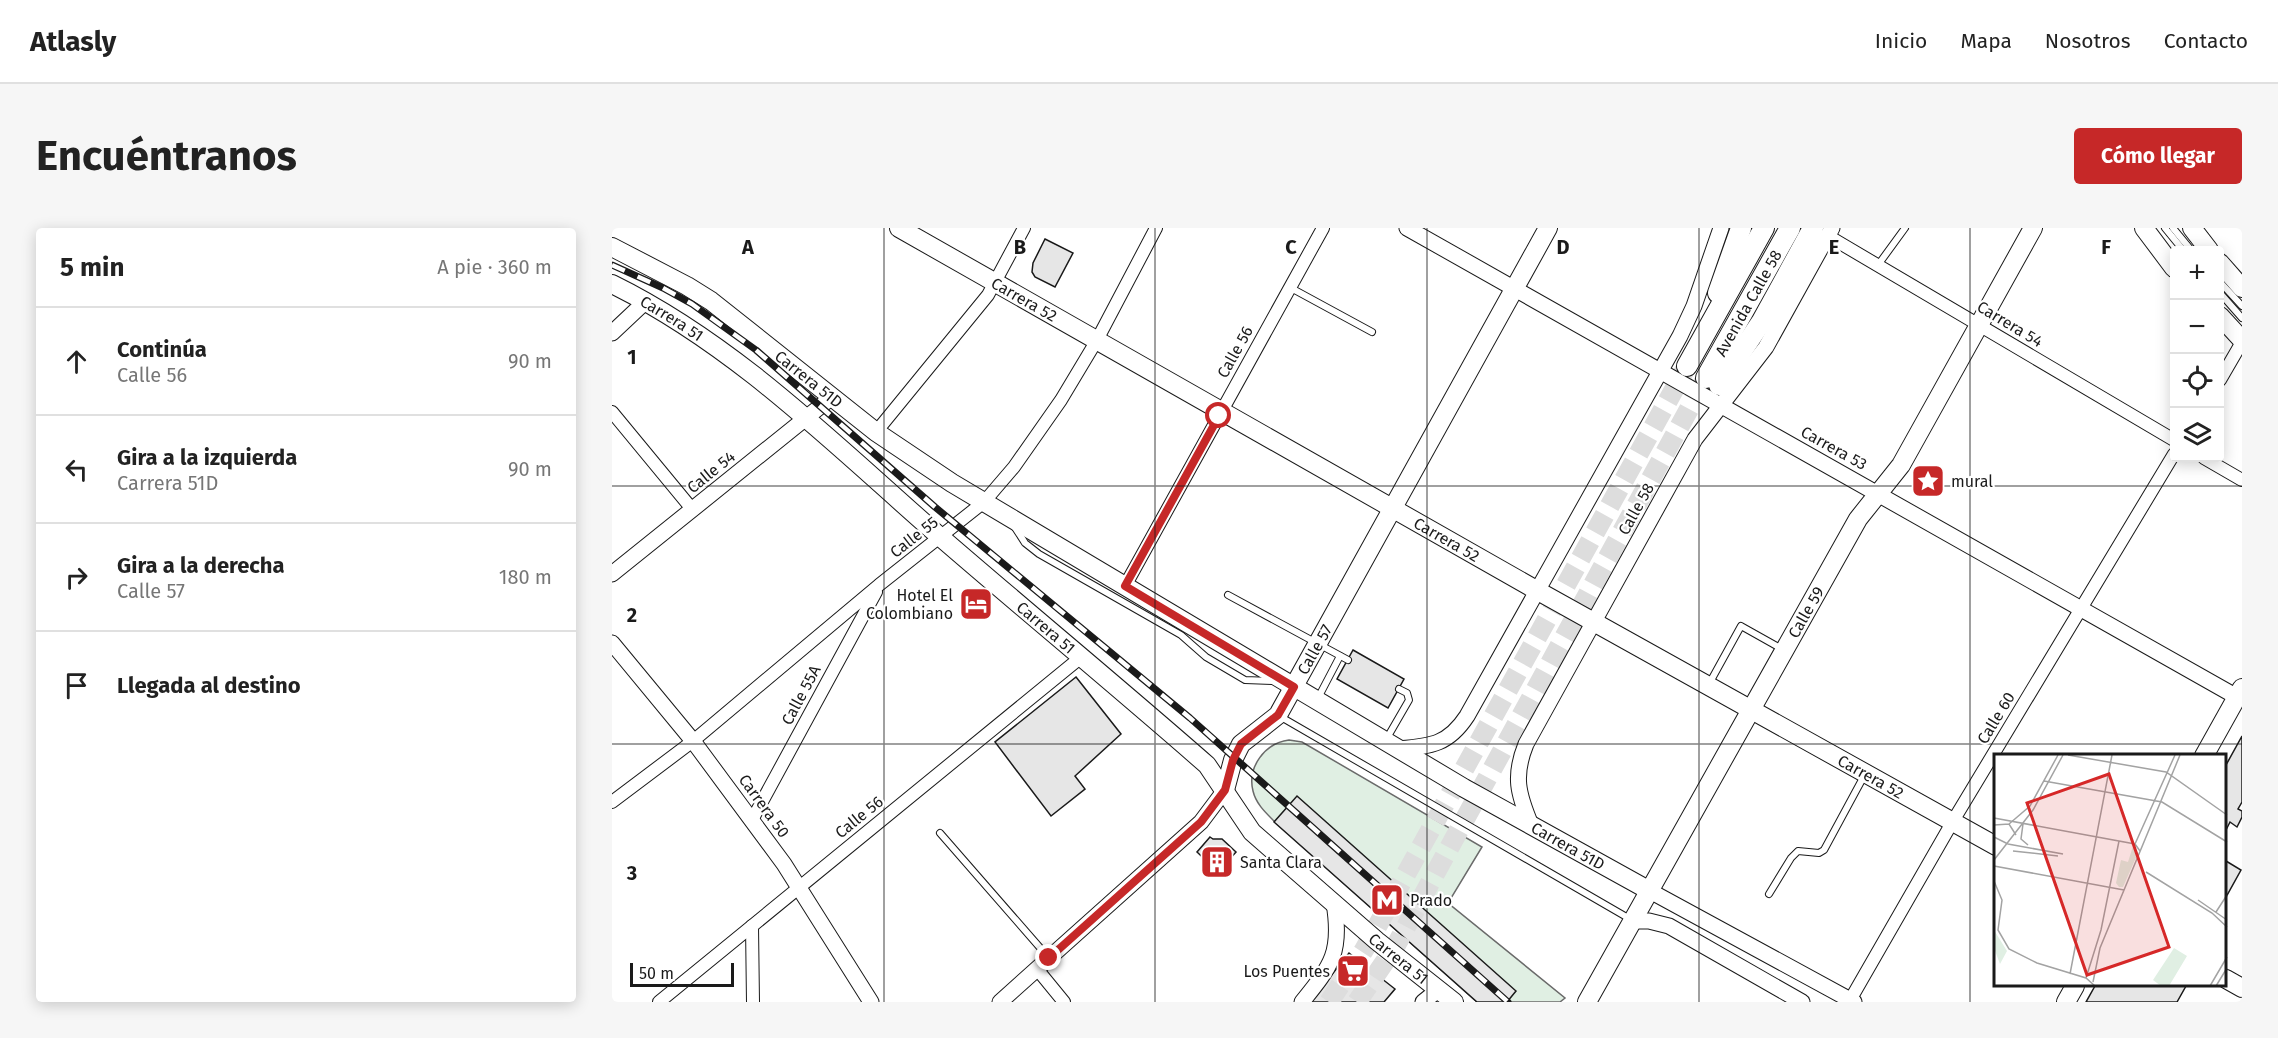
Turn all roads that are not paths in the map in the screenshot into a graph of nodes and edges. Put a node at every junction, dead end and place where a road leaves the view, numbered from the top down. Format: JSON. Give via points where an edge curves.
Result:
{"nodes":[{"id":1,"x":899,"y":228,"type":"edge"},
{"id":2,"x":1024,"y":228,"type":"edge"},
{"id":3,"x":1156,"y":228,"type":"edge"},
{"id":4,"x":1323,"y":228,"type":"edge"},
{"id":5,"x":1407,"y":228,"type":"edge"},
{"id":6,"x":1548,"y":228,"type":"edge"},
{"id":7,"x":1721,"y":228,"type":"edge"},
{"id":8,"x":1741,"y":228,"type":"edge"},
{"id":9,"x":1764,"y":228,"type":"edge"},
{"id":10,"x":1790,"y":228,"type":"edge"},
{"id":11,"x":1905,"y":228,"type":"edge"},
{"id":12,"x":2033,"y":228,"type":"edge"},
{"id":13,"x":2144,"y":228,"type":"edge"},
{"id":14,"x":2165,"y":228,"type":"edge"},
{"id":15,"x":2173,"y":228,"type":"edge"},
{"id":16,"x":2192,"y":228,"type":"edge"},
{"id":17,"x":1825,"y":230,"type":"edge"},
{"id":18,"x":2180,"y":246,"type":"edge"},
{"id":19,"x":2188,"y":246,"type":"edge"},
{"id":20,"x":2206,"y":246,"type":"edge"},
{"id":21,"x":612,"y":247,"type":"edge"},
{"id":22,"x":2170,"y":262,"type":"edge"},
{"id":23,"x":1878,"y":265,"type":"junction"},
{"id":24,"x":2224,"y":268,"type":"edge"},
{"id":25,"x":994,"y":282,"type":"junction"},
{"id":26,"x":612,"y":284,"type":"edge"},
{"id":27,"x":2224,"y":286,"type":"edge"},
{"id":28,"x":1290,"y":287,"type":"junction"},
{"id":29,"x":1514,"y":288,"type":"junction"},
{"id":30,"x":2242,"y":288,"type":"edge"},
{"id":31,"x":2224,"y":298,"type":"edge"},
{"id":32,"x":646,"y":301,"type":"junction"},
{"id":33,"x":2242,"y":306,"type":"edge"},
{"id":34,"x":2242,"y":318,"type":"edge"},
{"id":35,"x":2224,"y":321,"type":"edge"},
{"id":36,"x":1979,"y":325,"type":"junction"},
{"id":37,"x":1372,"y":332,"type":"dead end"},
{"id":38,"x":1706,"y":332,"type":"junction"},
{"id":39,"x":612,"y":333,"type":"edge"},
{"id":40,"x":1097,"y":340,"type":"junction"},
{"id":41,"x":2242,"y":341,"type":"edge"},
{"id":42,"x":1687,"y":366,"type":"tunnel mouth"},
{"id":43,"x":1660,"y":371,"type":"junction"},
{"id":44,"x":2224,"y":373,"type":"edge"},
{"id":45,"x":832,"y":397,"type":"junction"},
{"id":46,"x":1722,"y":406,"type":"junction"},
{"id":47,"x":1221,"y":411,"type":"junction"},
{"id":48,"x":612,"y":412,"type":"edge"},
{"id":49,"x":806,"y":418,"type":"junction"},
{"id":50,"x":876,"y":432,"type":"junction"},
{"id":51,"x":2170,"y":437,"type":"edge"},
{"id":52,"x":2170,"y":462,"type":"edge"},
{"id":53,"x":2211,"y":462,"type":"edge"},
{"id":54,"x":2242,"y":480,"type":"edge"},
{"id":55,"x":1878,"y":494,"type":"junction"},
{"id":56,"x":984,"y":502,"type":"junction"},
{"id":57,"x":1393,"y":508,"type":"junction"},
{"id":58,"x":692,"y":509,"type":"junction"},
{"id":59,"x":1006,"y":515,"type":"junction"},
{"id":60,"x":940,"y":537,"type":"junction"},
{"id":61,"x":612,"y":574,"type":"edge"},
{"id":62,"x":879,"y":585,"type":"junction"},
{"id":63,"x":1125,"y":586,"type":"junction"},
{"id":64,"x":1538,"y":591,"type":"junction"},
{"id":65,"x":1228,"y":595,"type":"dead end"},
{"id":66,"x":2081,"y":609,"type":"junction"},
{"id":67,"x":1594,"y":622,"type":"junction"},
{"id":68,"x":612,"y":643,"type":"edge"},
{"id":69,"x":1318,"y":643,"type":"junction"},
{"id":70,"x":1785,"y":651,"type":"junction"},
{"id":71,"x":1340,"y":656,"type":"junction"},
{"id":72,"x":1080,"y":658,"type":"junction"},
{"id":73,"x":1348,"y":660,"type":"dead end"},
{"id":74,"x":1290,"y":685,"type":"junction"},
{"id":75,"x":1709,"y":686,"type":"junction"},
{"id":76,"x":1399,"y":689,"type":"dead end"},
{"id":77,"x":2240,"y":694,"type":"edge"},
{"id":78,"x":1317,"y":701,"type":"junction"},
{"id":79,"x":1752,"y":710,"type":"junction"},
{"id":80,"x":1278,"y":715,"type":"junction"},
{"id":81,"x":693,"y":741,"type":"junction"},
{"id":82,"x":1392,"y":745,"type":"junction"},
{"id":83,"x":2205,"y":754,"type":"edge"},
{"id":84,"x":1865,"y":773,"type":"junction"},
{"id":85,"x":1225,"y":790,"type":"junction"},
{"id":86,"x":612,"y":802,"type":"edge"},
{"id":87,"x":752,"y":820,"type":"junction"},
{"id":88,"x":1953,"y":821,"type":"junction"},
{"id":89,"x":1531,"y":825,"type":"junction"},
{"id":90,"x":940,"y":833,"type":"dead end"},
{"id":91,"x":1994,"y":845,"type":"edge"},
{"id":92,"x":1619,"y":874,"type":"junction"},
{"id":93,"x":798,"y":887,"type":"junction"},
{"id":94,"x":1650,"y":891,"type":"junction"},
{"id":95,"x":1769,"y":894,"type":"dead end"},
{"id":96,"x":1334,"y":903,"type":"junction"},
{"id":97,"x":1633,"y":921,"type":"junction"},
{"id":98,"x":752,"y":926,"type":"junction"},
{"id":99,"x":1043,"y":964,"type":"junction"},
{"id":100,"x":2227,"y":980,"type":"edge"},
{"id":101,"x":2074,"y":987,"type":"edge"},
{"id":102,"x":2242,"y":988,"type":"edge"},
{"id":103,"x":1438,"y":990,"type":"junction"},
{"id":104,"x":1851,"y":1001,"type":"edge"},
{"id":105,"x":659,"y":1002,"type":"edge"},
{"id":106,"x":753,"y":1002,"type":"edge"},
{"id":107,"x":871,"y":1002,"type":"edge"},
{"id":108,"x":1000,"y":1002,"type":"edge"},
{"id":109,"x":1064,"y":1002,"type":"edge"},
{"id":110,"x":1302,"y":1002,"type":"edge"},
{"id":111,"x":1423,"y":1002,"type":"edge"},
{"id":112,"x":1454,"y":1002,"type":"edge"},
{"id":113,"x":1587,"y":1002,"type":"edge"},
{"id":114,"x":1802,"y":1002,"type":"edge"},
{"id":115,"x":2066,"y":1002,"type":"edge"}],
"edges":[{"from":1,"to":25,"type":"main road","name":"Carrera 52"},
{"from":2,"to":25,"type":"street"},
{"from":3,"to":40,"type":"street","name":"Calle 55"},
{"from":4,"to":28,"type":"street","name":"Calle 56"},
{"from":5,"to":29,"type":"street","name":"Carrera 53"},
{"from":6,"to":29,"type":"main road","name":"Calle 57"},
{"from":7,"to":43,"type":"street","via":[[1694,306]]},
{"from":8,"to":38,"type":"main road"},
{"from":9,"to":38,"type":"main road","name":"Avenida Calle 58"},
{"from":10,"to":17,"type":"main road","name":"Avenida Calle 58","via":[[1713,382],[1762,321]]},
{"from":11,"to":23,"type":"lane"},
{"from":12,"to":36,"type":"main road","name":"Calle 59"},
{"from":13,"to":22,"type":"main road"},
{"from":14,"to":18,"type":"lane"},
{"from":15,"to":19,"type":"lane"},
{"from":16,"to":20,"type":"main road"},
{"from":17,"to":23,"type":"street","name":"Carrera 54"},
{"from":17,"to":46,"type":"street","name":"Calle 58","via":[[1776,331]]},
{"from":21,"to":45,"type":"main road","name":"Carrera 51D","via":[[706,298]]},
{"from":23,"to":36,"type":"street","name":"Carrera 54"},
{"from":24,"to":30,"type":"main road"},
{"from":25,"to":40,"type":"main road","name":"Carrera 52"},
{"from":25,"to":50,"type":"street"},
{"from":26,"to":32,"type":"main road","name":"Carrera 51"},
{"from":27,"to":33,"type":"lane"},
{"from":28,"to":37,"type":"lane"},
{"from":28,"to":47,"type":"street","name":"Calle 56"},
{"from":29,"to":43,"type":"street","name":"Carrera 53"},
{"from":29,"to":57,"type":"main road","name":"Calle 57"},
{"from":31,"to":34,"type":"lane"},
{"from":32,"to":39,"type":"street"},
{"from":32,"to":49,"type":"main road","name":"Carrera 51","via":[[718,347]]},
{"from":35,"to":41,"type":"main road"},
{"from":36,"to":51,"type":"street","name":"Carrera 54"},
{"from":36,"to":55,"type":"main road","name":"Calle 59","via":[[1900,465]]},
{"from":38,"to":42,"type":"main road","name":"Avenida Calle 58"},
{"from":40,"to":47,"type":"main road","name":"Carrera 52"},
{"from":40,"to":56,"type":"street","name":"Calle 55","via":[[1041,430]]},
{"from":41,"to":44,"type":"street"},
{"from":43,"to":46,"type":"street","name":"Carrera 53"},
{"from":43,"to":64,"type":"street"},
{"from":45,"to":49,"type":"street","name":"Calle 54"},
{"from":45,"to":50,"type":"main road","name":"Carrera 51D"},
{"from":46,"to":55,"type":"street","name":"Carrera 53"},
{"from":46,"to":67,"type":"street","name":"Calle 58","via":[[1695,439]]},
{"from":47,"to":57,"type":"main road","name":"Carrera 52"},
{"from":47,"to":63,"type":"street","name":"Calle 56"},
{"from":48,"to":58,"type":"street"},
{"from":49,"to":58,"type":"street","name":"Calle 54"},
{"from":49,"to":60,"type":"main road","name":"Carrera 51"},
{"from":50,"to":56,"type":"main road","name":"Carrera 51D"},
{"from":52,"to":66,"type":"street","name":"Calle 60"},
{"from":53,"to":54,"type":"street"},
{"from":55,"to":66,"type":"street","name":"Carrera 53"},
{"from":55,"to":70,"type":"main road","name":"Calle 59","via":[[1858,519]]},
{"from":56,"to":59,"type":"main road","name":"Carrera 51D"},
{"from":56,"to":60,"type":"street","name":"Calle 55"},
{"from":57,"to":64,"type":"main road","name":"Carrera 52"},
{"from":57,"to":69,"type":"main road","name":"Calle 57"},
{"from":58,"to":61,"type":"street","name":"Calle 54"},
{"from":59,"to":63,"type":"main road","name":"Carrera 51D"},
{"from":59,"to":74,"type":"lane","name":"Carrera 51D","via":[[1025,543],[1039,554],[1181,635],[1206,657],[1245,680]]},
{"from":60,"to":62,"type":"street","name":"Calle 55"},
{"from":60,"to":72,"type":"main road","name":"Carrera 51"},
{"from":62,"to":81,"type":"street","name":"Calle 55"},
{"from":62,"to":87,"type":"street","name":"Calle 55A"},
{"from":63,"to":74,"type":"main road","name":"Carrera 51D"},
{"from":64,"to":67,"type":"main road","name":"Carrera 52"},
{"from":64,"to":82,"type":"street","via":[[1459,729],[1434,744]]},
{"from":65,"to":69,"type":"lane"},
{"from":66,"to":77,"type":"street","name":"Carrera 53"},
{"from":66,"to":88,"type":"street","name":"Calle 60"},
{"from":67,"to":75,"type":"main road","name":"Carrera 52"},
{"from":67,"to":89,"type":"street","name":"Calle 58","via":[[1521,757],[1518,789]]},
{"from":68,"to":81,"type":"street","name":"Carrera 50"},
{"from":69,"to":71,"type":"lane"},
{"from":69,"to":74,"type":"main road","name":"Calle 57"},
{"from":70,"to":75,"type":"lane","via":[[1741,626]]},
{"from":70,"to":79,"type":"main road","name":"Calle 59"},
{"from":71,"to":73,"type":"lane"},
{"from":71,"to":78,"type":"lane"},
{"from":72,"to":85,"type":"main road","name":"Carrera 51","via":[[1207,765]]},
{"from":72,"to":93,"type":"street","name":"Calle 56"},
{"from":74,"to":78,"type":"main road","name":"Carrera 51D"},
{"from":74,"to":80,"type":"main road","name":"Calle 57"},
{"from":75,"to":79,"type":"main road","name":"Carrera 52"},
{"from":76,"to":82,"type":"lane","via":[[1410,700]]},
{"from":77,"to":83,"type":"main road"},
{"from":78,"to":82,"type":"main road","name":"Carrera 51D"},
{"from":79,"to":84,"type":"main road","name":"Carrera 52"},
{"from":79,"to":94,"type":"main road","name":"Calle 59"},
{"from":80,"to":85,"type":"main road","name":"Calle 57","via":[[1241,744]]},
{"from":80,"to":97,"type":"lane","name":"Carrera 51D"},
{"from":81,"to":86,"type":"street","name":"Calle 55"},
{"from":81,"to":87,"type":"street","name":"Carrera 50"},
{"from":82,"to":89,"type":"main road","name":"Carrera 51D"},
{"from":84,"to":88,"type":"main road","name":"Carrera 52"},
{"from":84,"to":95,"type":"lane","via":[[1824,850],[1798,851]]},
{"from":85,"to":96,"type":"main road","name":"Carrera 51","via":[[1252,832]]},
{"from":85,"to":99,"type":"street","name":"Calle 57","via":[[1201,822]]},
{"from":87,"to":93,"type":"street","name":"Carrera 50"},
{"from":88,"to":91,"type":"main road","name":"Carrera 52"},
{"from":88,"to":104,"type":"street","name":"Calle 60"},
{"from":89,"to":92,"type":"main road","name":"Carrera 51D"},
{"from":90,"to":99,"type":"lane"},
{"from":92,"to":94,"type":"main road","name":"Carrera 51D"},
{"from":92,"to":97,"type":"main road","via":[[1630,896]]},
{"from":93,"to":98,"type":"street","name":"Calle 56"},
{"from":93,"to":107,"type":"street","name":"Carrera 50"},
{"from":94,"to":97,"type":"main road","name":"Calle 59"},
{"from":94,"to":104,"type":"street","name":"Carrera 51D"},
{"from":96,"to":103,"type":"main road","name":"Carrera 51"},
{"from":96,"to":110,"type":"street","via":[[1338,938],[1334,953],[1320,980]]},
{"from":97,"to":113,"type":"main road","name":"Calle 59"},
{"from":97,"to":114,"type":"street","name":"Carrera 51D","via":[[1670,926]]},
{"from":98,"to":105,"type":"street","name":"Calle 56"},
{"from":98,"to":106,"type":"street"},
{"from":99,"to":108,"type":"street","name":"Calle 57"},
{"from":99,"to":109,"type":"street"},
{"from":100,"to":102,"type":"main road"},
{"from":101,"to":115,"type":"main road"},
{"from":103,"to":111,"type":"street"},
{"from":103,"to":112,"type":"main road","name":"Carrera 51"}]}
